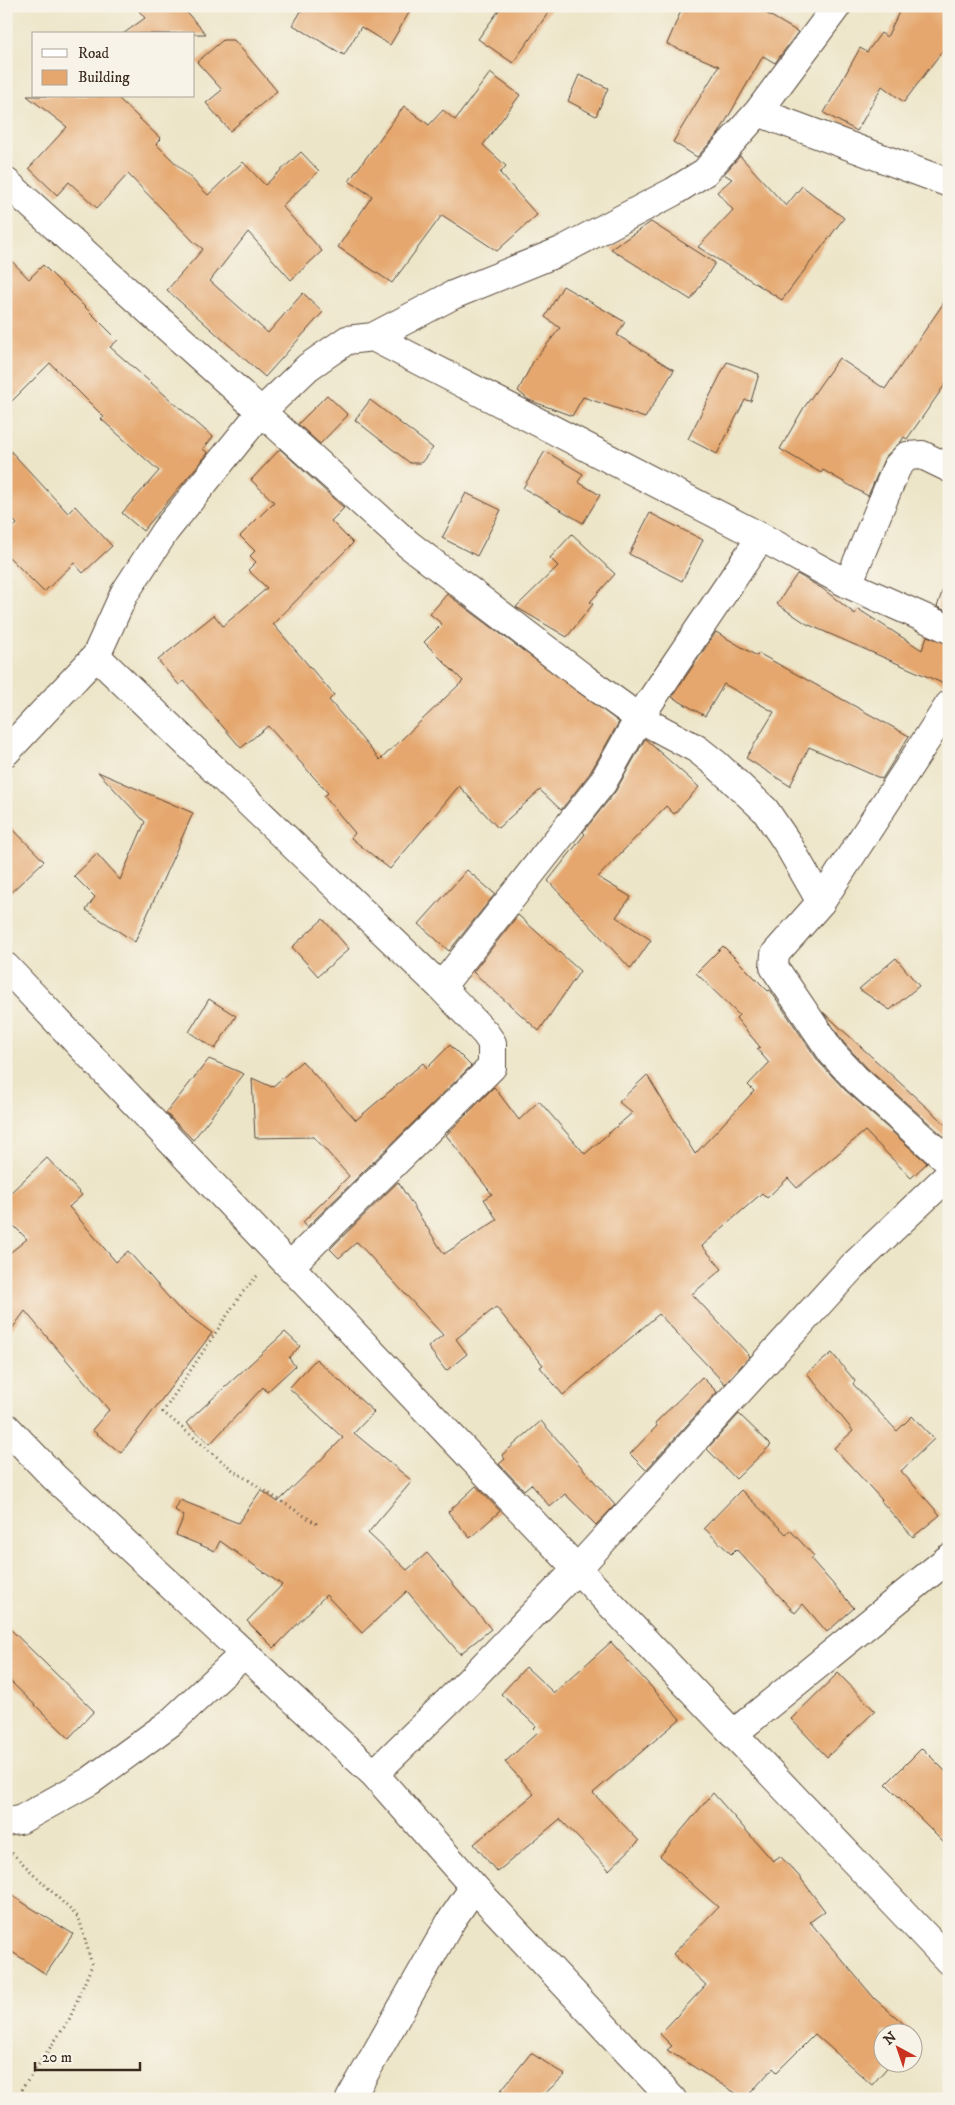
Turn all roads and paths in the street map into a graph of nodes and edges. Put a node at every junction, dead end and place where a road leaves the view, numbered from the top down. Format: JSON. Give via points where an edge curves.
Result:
{"nodes":[{"id":1,"x":837,"y":6,"type":"edge"},
{"id":2,"x":758,"y":112,"type":"junction"},
{"id":3,"x":6,"y":182,"type":"edge"},
{"id":4,"x":949,"y":184,"type":"edge"},
{"id":5,"x":373,"y":337,"type":"junction"},
{"id":6,"x":261,"y":412,"type":"junction"},
{"id":7,"x":949,"y":468,"type":"edge"},
{"id":8,"x":761,"y":537,"type":"junction"},
{"id":9,"x":848,"y":584,"type":"junction"},
{"id":10,"x":949,"y":629,"type":"edge"},
{"id":11,"x":96,"y":656,"type":"junction"},
{"id":12,"x":949,"y":705,"type":"edge"},
{"id":13,"x":639,"y":718,"type":"junction"},
{"id":14,"x":6,"y":752,"type":"edge"},
{"id":15,"x":821,"y":902,"type":"junction"},
{"id":16,"x":6,"y":966,"type":"edge"},
{"id":17,"x":442,"y":986,"type":"junction"},
{"id":18,"x":949,"y":1162,"type":"edge"},
{"id":19,"x":949,"y":1175,"type":"edge"},
{"id":20,"x":284,"y":1259,"type":"junction"},
{"id":21,"x":6,"y":1428,"type":"edge"},
{"id":22,"x":317,"y":1524,"type":"dead end"},
{"id":23,"x":949,"y":1558,"type":"edge"},
{"id":24,"x":577,"y":1569,"type":"junction"},
{"id":25,"x":244,"y":1654,"type":"junction"},
{"id":26,"x":733,"y":1734,"type":"junction"},
{"id":27,"x":374,"y":1774,"type":"junction"},
{"id":28,"x":6,"y":1822,"type":"edge"},
{"id":29,"x":6,"y":1848,"type":"edge"},
{"id":30,"x":474,"y":1887,"type":"junction"},
{"id":31,"x":949,"y":1961,"type":"edge"},
{"id":32,"x":15,"y":2099,"type":"edge"},
{"id":33,"x":350,"y":2099,"type":"edge"},
{"id":34,"x":672,"y":2099,"type":"edge"}],
"edges":[{"from":1,"to":2,"type":"street"},
{"from":2,"to":4,"type":"street"},
{"from":2,"to":5,"type":"street","via":[[705,172],[673,192],[562,252],[453,295]]},
{"from":3,"to":6,"type":"street"},
{"from":5,"to":6,"type":"street","via":[[347,340],[308,367]]},
{"from":5,"to":8,"type":"street"},
{"from":6,"to":11,"type":"street","via":[[165,531],[124,594]]},
{"from":6,"to":13,"type":"street","via":[[408,544]]},
{"from":7,"to":9,"type":"street","via":[[922,455],[907,456],[897,467]]},
{"from":8,"to":9,"type":"street"},
{"from":8,"to":13,"type":"street"},
{"from":9,"to":10,"type":"street"},
{"from":11,"to":14,"type":"street"},
{"from":11,"to":17,"type":"street"},
{"from":12,"to":15,"type":"street"},
{"from":13,"to":15,"type":"street","via":[[697,748],[766,810]]},
{"from":13,"to":17,"type":"street","via":[[603,782]]},
{"from":15,"to":18,"type":"street","via":[[775,954],[774,967],[838,1060]]},
{"from":16,"to":20,"type":"street"},
{"from":17,"to":20,"type":"street","via":[[492,1043],[492,1067]]},
{"from":19,"to":24,"type":"street","via":[[852,1266]]},
{"from":20,"to":22,"type":"path","via":[[242,1293],[163,1412],[234,1471]]},
{"from":20,"to":24,"type":"street"},
{"from":21,"to":25,"type":"street"},
{"from":23,"to":26,"type":"street"},
{"from":24,"to":26,"type":"street"},
{"from":24,"to":27,"type":"street"},
{"from":25,"to":27,"type":"street"},
{"from":25,"to":28,"type":"street","via":[[170,1722],[90,1781],[20,1820]]},
{"from":26,"to":31,"type":"street"},
{"from":27,"to":30,"type":"street"},
{"from":29,"to":32,"type":"path","via":[[79,1918],[92,1965],[69,2020]]},
{"from":30,"to":33,"type":"street","via":[[451,1921]]},
{"from":30,"to":34,"type":"street"}]}
